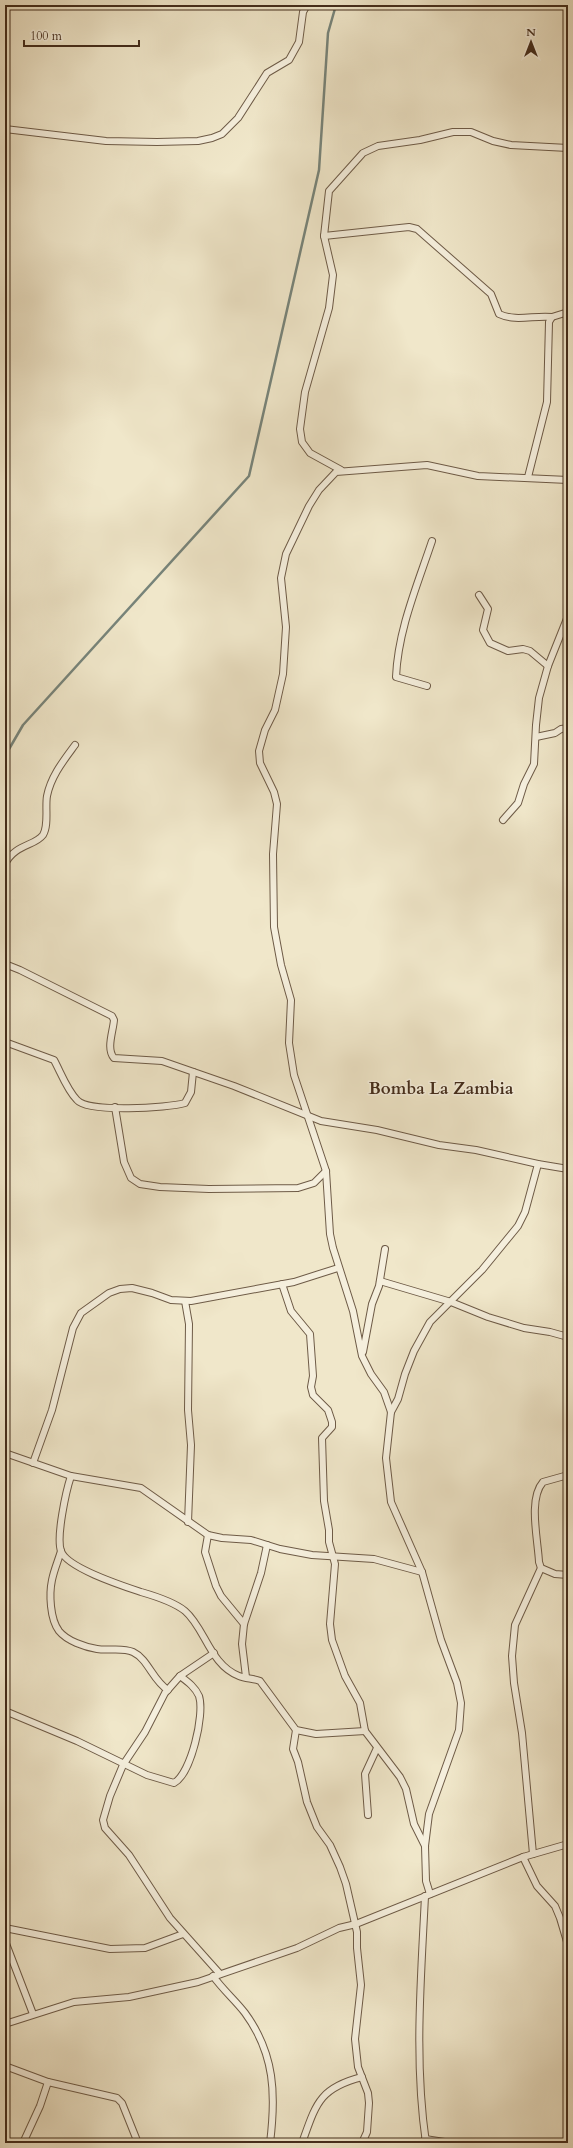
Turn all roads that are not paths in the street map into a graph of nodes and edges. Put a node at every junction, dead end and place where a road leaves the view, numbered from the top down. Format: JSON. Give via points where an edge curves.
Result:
{"nodes":[{"id":1,"x":307,"y":5,"type":"edge"},
{"id":2,"x":5,"y":129,"type":"edge"},
{"id":3,"x":568,"y":148,"type":"edge"},
{"id":4,"x":324,"y":236,"type":"junction"},
{"id":5,"x":568,"y":312,"type":"edge"},
{"id":6,"x":552,"y":317,"type":"junction"},
{"id":7,"x":341,"y":470,"type":"junction"},
{"id":8,"x":528,"y":477,"type":"junction"},
{"id":9,"x":568,"y":480,"type":"edge"},
{"id":10,"x":432,"y":542,"type":"dead end"},
{"id":11,"x":479,"y":594,"type":"dead end"},
{"id":12,"x":568,"y":616,"type":"edge"},
{"id":13,"x":548,"y":666,"type":"junction"},
{"id":14,"x":427,"y":686,"type":"dead end"},
{"id":15,"x":568,"y":728,"type":"edge"},
{"id":16,"x":536,"y":736,"type":"junction"},
{"id":17,"x":75,"y":745,"type":"dead end"},
{"id":18,"x":503,"y":820,"type":"dead end"},
{"id":19,"x":5,"y":864,"type":"edge"},
{"id":20,"x":5,"y":964,"type":"edge"},
{"id":21,"x":5,"y":1042,"type":"edge"},
{"id":22,"x":193,"y":1072,"type":"junction"},
{"id":23,"x":115,"y":1107,"type":"junction"},
{"id":24,"x":306,"y":1114,"type":"junction"},
{"id":25,"x":538,"y":1164,"type":"junction"},
{"id":26,"x":568,"y":1169,"type":"edge"},
{"id":27,"x":326,"y":1171,"type":"junction"},
{"id":28,"x":385,"y":1249,"type":"dead end"},
{"id":29,"x":338,"y":1268,"type":"junction"},
{"id":30,"x":380,"y":1281,"type":"junction"},
{"id":31,"x":282,"y":1284,"type":"junction"},
{"id":32,"x":184,"y":1302,"type":"junction"},
{"id":33,"x":451,"y":1302,"type":"junction"},
{"id":34,"x":568,"y":1337,"type":"edge"},
{"id":35,"x":362,"y":1356,"type":"junction"},
{"id":36,"x":391,"y":1412,"type":"junction"},
{"id":37,"x":5,"y":1453,"type":"edge"},
{"id":38,"x":33,"y":1463,"type":"junction"},
{"id":39,"x":568,"y":1475,"type":"edge"},
{"id":40,"x":71,"y":1476,"type":"junction"},
{"id":41,"x":188,"y":1522,"type":"junction"},
{"id":42,"x":208,"y":1535,"type":"junction"},
{"id":43,"x":267,"y":1545,"type":"junction"},
{"id":44,"x":61,"y":1551,"type":"junction"},
{"id":45,"x":333,"y":1556,"type":"junction"},
{"id":46,"x":541,"y":1568,"type":"junction"},
{"id":47,"x":422,"y":1572,"type":"junction"},
{"id":48,"x":568,"y":1575,"type":"edge"},
{"id":49,"x":244,"y":1624,"type":"junction"},
{"id":50,"x":214,"y":1653,"type":"junction"},
{"id":51,"x":180,"y":1676,"type":"junction"},
{"id":52,"x":246,"y":1677,"type":"junction"},
{"id":53,"x":168,"y":1690,"type":"junction"},
{"id":54,"x":5,"y":1711,"type":"edge"},
{"id":55,"x":296,"y":1730,"type":"junction"},
{"id":56,"x":365,"y":1731,"type":"junction"},
{"id":57,"x":377,"y":1748,"type":"junction"},
{"id":58,"x":122,"y":1765,"type":"junction"},
{"id":59,"x":368,"y":1815,"type":"dead end"},
{"id":60,"x":568,"y":1844,"type":"edge"},
{"id":61,"x":425,"y":1846,"type":"junction"},
{"id":62,"x":533,"y":1854,"type":"junction"},
{"id":63,"x":523,"y":1857,"type":"junction"},
{"id":64,"x":428,"y":1895,"type":"junction"},
{"id":65,"x":356,"y":1924,"type":"junction"},
{"id":66,"x":5,"y":1928,"type":"edge"},
{"id":67,"x":183,"y":1934,"type":"junction"},
{"id":68,"x":5,"y":1941,"type":"edge"},
{"id":69,"x":568,"y":1946,"type":"edge"},
{"id":70,"x":220,"y":1974,"type":"junction"},
{"id":71,"x":213,"y":1976,"type":"junction"},
{"id":72,"x":33,"y":2014,"type":"junction"},
{"id":73,"x":5,"y":2024,"type":"edge"},
{"id":74,"x":5,"y":2066,"type":"edge"},
{"id":75,"x":362,"y":2077,"type":"junction"},
{"id":76,"x":48,"y":2082,"type":"junction"},
{"id":77,"x":426,"y":2141,"type":"edge"},
{"id":78,"x":23,"y":2143,"type":"edge"},
{"id":79,"x":138,"y":2143,"type":"edge"},
{"id":80,"x":270,"y":2143,"type":"edge"},
{"id":81,"x":302,"y":2143,"type":"edge"},
{"id":82,"x":362,"y":2143,"type":"edge"},
{"id":83,"x":451,"y":2143,"type":"edge"}],
"edges":[{"from":1,"to":2,"type":"street","via":[[303,12],[299,42],[289,60],[267,73],[238,118],[222,134],[198,141],[106,141]]},
{"from":3,"to":4,"type":"street","via":[[511,145],[462,131],[378,146],[355,159],[329,191]]},
{"from":4,"to":6,"type":"street","via":[[410,227],[417,229],[491,294],[499,314],[515,318]]},
{"from":4,"to":7,"type":"street","via":[[333,275],[329,308],[305,392],[300,429],[302,442],[310,453]]},
{"from":5,"to":6,"type":"street"},
{"from":6,"to":8,"type":"street","via":[[547,402]]},
{"from":7,"to":8,"type":"street","via":[[427,465],[478,476]]},
{"from":7,"to":24,"type":"street","via":[[319,490],[286,554],[282,578],[286,627],[283,674],[275,710],[265,730],[259,751],[261,768],[274,792],[277,804],[273,854],[274,927],[281,966],[291,1000],[289,1043],[294,1075]]},
{"from":8,"to":9,"type":"street"},
{"from":10,"to":14,"type":"street","via":[[403,628],[396,670],[396,677]]},
{"from":11,"to":13,"type":"street","via":[[488,609],[483,630],[490,643],[508,651],[530,651]]},
{"from":12,"to":13,"type":"street"},
{"from":13,"to":16,"type":"street","via":[[540,698]]},
{"from":15,"to":16,"type":"street","via":[[561,729],[555,734]]},
{"from":16,"to":18,"type":"street","via":[[534,764],[518,803]]},
{"from":17,"to":19,"type":"street","via":[[57,771],[47,794],[45,830],[42,835],[8,857]]},
{"from":20,"to":22,"type":"street","via":[[112,1016],[114,1020],[110,1046],[114,1058],[162,1061]]},
{"from":21,"to":23,"type":"street","via":[[54,1060],[76,1100],[82,1105]]},
{"from":22,"to":23,"type":"street","via":[[191,1092],[185,1103],[146,1108]]},
{"from":22,"to":24,"type":"street"},
{"from":23,"to":27,"type":"street","via":[[124,1162],[131,1178],[140,1184],[209,1189],[298,1188],[314,1183]]},
{"from":24,"to":25,"type":"street","via":[[321,1121],[377,1130]]},
{"from":24,"to":27,"type":"street"},
{"from":25,"to":26,"type":"street"},
{"from":25,"to":33,"type":"street","via":[[525,1212],[518,1226],[482,1270]]},
{"from":27,"to":29,"type":"street","via":[[330,1234]]},
{"from":28,"to":30,"type":"street"},
{"from":29,"to":31,"type":"street"},
{"from":29,"to":35,"type":"street","via":[[353,1311]]},
{"from":30,"to":33,"type":"street"},
{"from":30,"to":35,"type":"street","via":[[372,1304]]},
{"from":31,"to":32,"type":"street"},
{"from":31,"to":45,"type":"street","via":[[292,1311],[310,1334],[313,1395],[328,1410],[332,1422],[332,1427],[322,1438],[322,1462],[324,1502]]},
{"from":32,"to":38,"type":"street","via":[[141,1290],[120,1289],[109,1293],[81,1313],[73,1328],[52,1410]]},
{"from":32,"to":41,"type":"street","via":[[189,1324]]},
{"from":33,"to":34,"type":"street","via":[[524,1328]]},
{"from":33,"to":36,"type":"street","via":[[430,1322],[414,1352]]},
{"from":35,"to":36,"type":"street","via":[[370,1374],[384,1392]]},
{"from":36,"to":47,"type":"street","via":[[386,1458],[391,1502]]},
{"from":37,"to":38,"type":"street"},
{"from":38,"to":40,"type":"street"},
{"from":39,"to":46,"type":"street","via":[[543,1482],[536,1493]]},
{"from":40,"to":41,"type":"street","via":[[141,1488]]},
{"from":40,"to":44,"type":"street","via":[[64,1509]]},
{"from":41,"to":42,"type":"street"},
{"from":42,"to":43,"type":"street","via":[[251,1540]]},
{"from":42,"to":49,"type":"street","via":[[205,1552],[216,1586]]},
{"from":43,"to":45,"type":"street","via":[[287,1551]]},
{"from":43,"to":49,"type":"street","via":[[256,1592]]},
{"from":44,"to":50,"type":"street","via":[[77,1568],[169,1602],[186,1611]]},
{"from":44,"to":53,"type":"street","via":[[52,1581],[50,1602],[58,1630],[82,1645],[135,1653]]},
{"from":45,"to":47,"type":"street","via":[[374,1560]]},
{"from":45,"to":56,"type":"street","via":[[335,1571],[330,1624],[332,1640],[345,1676],[360,1703]]},
{"from":46,"to":48,"type":"street","via":[[555,1574]]},
{"from":46,"to":62,"type":"street","via":[[515,1625],[512,1656]]},
{"from":47,"to":61,"type":"street","via":[[456,1683],[462,1716],[429,1814]]},
{"from":49,"to":52,"type":"street","via":[[242,1644]]},
{"from":50,"to":51,"type":"street"},
{"from":50,"to":52,"type":"street","via":[[238,1676]]},
{"from":51,"to":53,"type":"street"},
{"from":51,"to":58,"type":"street","via":[[195,1688],[201,1706],[189,1763],[178,1781],[170,1783]]},
{"from":52,"to":55,"type":"street","via":[[260,1681]]},
{"from":53,"to":58,"type":"street","via":[[145,1732]]},
{"from":54,"to":58,"type":"street","via":[[77,1741]]},
{"from":55,"to":56,"type":"street","via":[[316,1734]]},
{"from":55,"to":65,"type":"street","via":[[293,1748],[307,1802],[317,1827],[330,1845],[340,1867]]},
{"from":56,"to":57,"type":"street"},
{"from":57,"to":59,"type":"street","via":[[365,1774]]},
{"from":57,"to":61,"type":"street","via":[[391,1762],[403,1783],[414,1824]]},
{"from":58,"to":67,"type":"street","via":[[104,1813],[105,1828],[129,1855],[161,1906]]},
{"from":60,"to":62,"type":"street"},
{"from":61,"to":64,"type":"street"},
{"from":62,"to":63,"type":"street"},
{"from":63,"to":64,"type":"street"},
{"from":63,"to":69,"type":"street","via":[[537,1886],[555,1906]]},
{"from":64,"to":65,"type":"street"},
{"from":64,"to":77,"type":"street","via":[[419,2054],[420,2095]]},
{"from":65,"to":70,"type":"street","via":[[339,1928],[297,1948]]},
{"from":65,"to":75,"type":"street","via":[[361,1985],[355,2039],[358,2067]]},
{"from":66,"to":67,"type":"street","via":[[110,1949],[145,1948]]},
{"from":67,"to":70,"type":"street","via":[[209,1959]]},
{"from":68,"to":72,"type":"street"},
{"from":70,"to":71,"type":"street"},
{"from":71,"to":72,"type":"street","via":[[198,1982],[129,1997],[74,2002]]},
{"from":71,"to":80,"type":"street","via":[[256,2029],[268,2056],[274,2109]]},
{"from":72,"to":73,"type":"street"},
{"from":74,"to":76,"type":"street"},
{"from":75,"to":81,"type":"street","via":[[334,2086],[325,2094],[316,2104]]},
{"from":75,"to":82,"type":"street","via":[[369,2104],[367,2132]]},
{"from":76,"to":78,"type":"street"},
{"from":76,"to":79,"type":"street","via":[[117,2098],[122,2103]]},
{"from":77,"to":83,"type":"street"}]}
